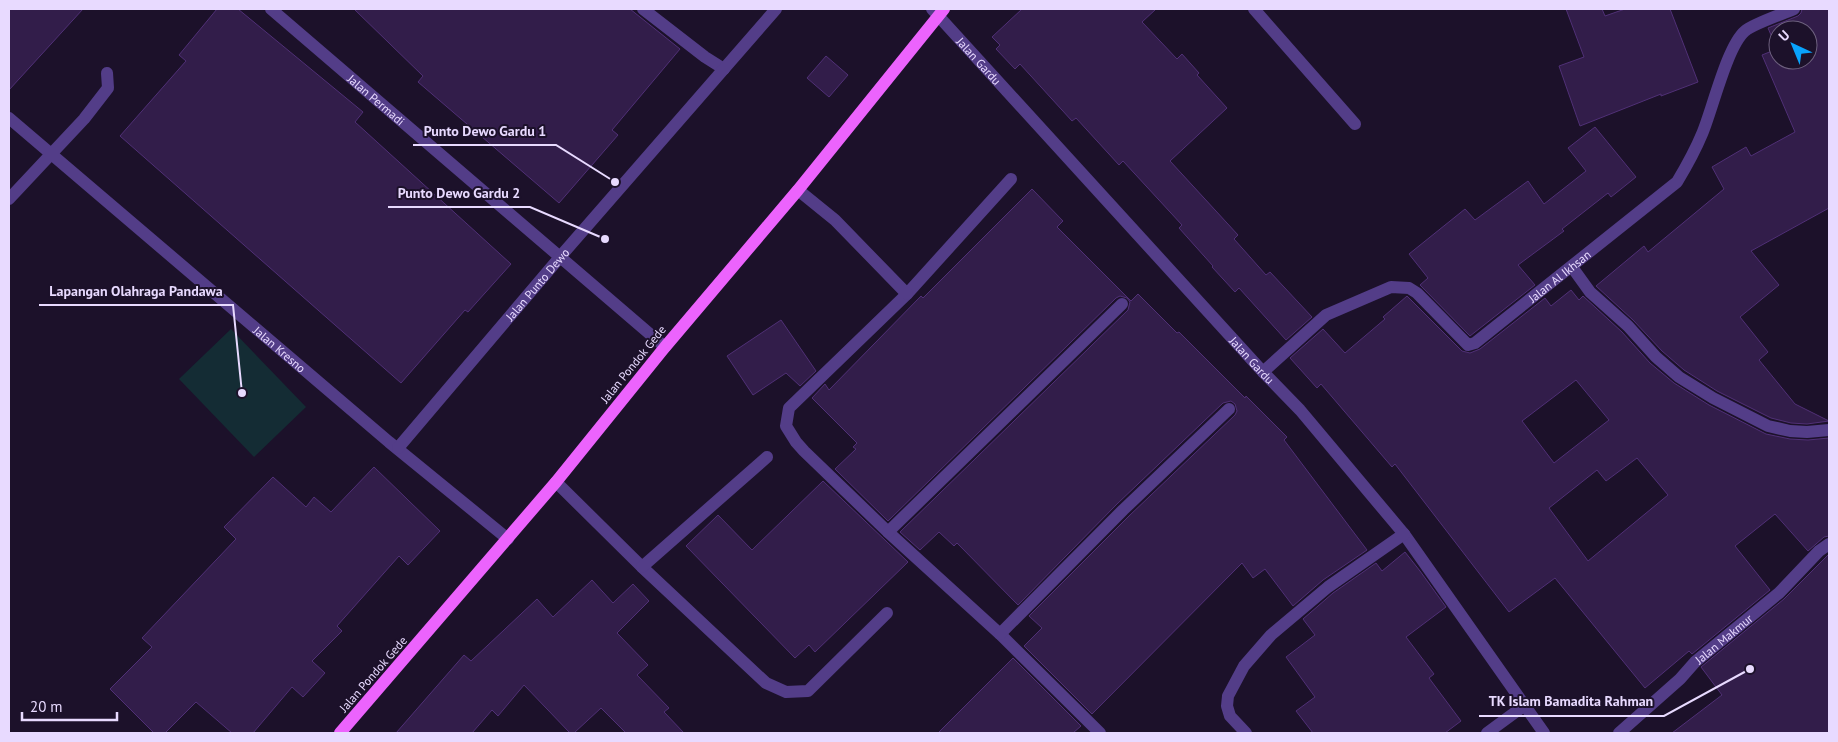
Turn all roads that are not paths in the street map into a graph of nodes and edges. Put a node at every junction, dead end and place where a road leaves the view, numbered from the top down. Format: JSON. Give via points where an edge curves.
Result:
{"nodes":[{"id":1,"x":271,"y":9,"type":"edge"},
{"id":2,"x":643,"y":9,"type":"edge"},
{"id":3,"x":776,"y":9,"type":"edge"},
{"id":4,"x":1254,"y":9,"type":"edge"},
{"id":5,"x":1794,"y":9,"type":"edge"},
{"id":6,"x":938,"y":11,"type":"edge"},
{"id":7,"x":724,"y":69,"type":"junction"},
{"id":8,"x":107,"y":73,"type":"dead end"},
{"id":9,"x":9,"y":118,"type":"edge"},
{"id":10,"x":1355,"y":124,"type":"dead end"},
{"id":11,"x":50,"y":154,"type":"junction"},
{"id":12,"x":1012,"y":179,"type":"dead end"},
{"id":13,"x":798,"y":190,"type":"junction"},
{"id":14,"x":9,"y":199,"type":"edge"},
{"id":15,"x":560,"y":257,"type":"junction"},
{"id":16,"x":1572,"y":267,"type":"junction"},
{"id":17,"x":907,"y":294,"type":"junction"},
{"id":18,"x":1122,"y":304,"type":"dead end"},
{"id":19,"x":665,"y":346,"type":"junction"},
{"id":20,"x":1263,"y":372,"type":"junction"},
{"id":21,"x":1230,"y":409,"type":"dead end"},
{"id":22,"x":1829,"y":430,"type":"edge"},
{"id":23,"x":398,"y":448,"type":"junction"},
{"id":24,"x":767,"y":457,"type":"dead end"},
{"id":25,"x":556,"y":482,"type":"junction"},
{"id":26,"x":888,"y":532,"type":"junction"},
{"id":27,"x":1404,"y":534,"type":"junction"},
{"id":28,"x":508,"y":539,"type":"junction"},
{"id":29,"x":1829,"y":544,"type":"edge"},
{"id":30,"x":642,"y":567,"type":"junction"},
{"id":31,"x":887,"y":613,"type":"dead end"},
{"id":32,"x":1000,"y":634,"type":"junction"},
{"id":33,"x":1524,"y":705,"type":"junction"},
{"id":34,"x":340,"y":733,"type":"edge"},
{"id":35,"x":1100,"y":733,"type":"edge"},
{"id":36,"x":1246,"y":733,"type":"edge"},
{"id":37,"x":1487,"y":733,"type":"edge"},
{"id":38,"x":1544,"y":733,"type":"edge"},
{"id":39,"x":1619,"y":733,"type":"edge"}],
"edges":[{"from":1,"to":15,"type":"street","name":"Jalan Permadi"},
{"from":2,"to":7,"type":"street"},
{"from":3,"to":7,"type":"street","name":"Jalan Punto Dewo"},
{"from":4,"to":10,"type":"street"},
{"from":5,"to":16,"type":"street","name":"Jalan Al Ikhsan","via":[[1745,31],[1738,40],[1703,133],[1677,182]]},
{"from":6,"to":13,"type":"main road","name":"Jalan Pondok Gede"},
{"from":6,"to":20,"type":"street","name":"Jalan Gardu"},
{"from":7,"to":15,"type":"street","name":"Jalan Punto Dewo"},
{"from":8,"to":11,"type":"street","via":[[108,88]]},
{"from":9,"to":11,"type":"street","name":"Jalan Kresno"},
{"from":11,"to":14,"type":"street"},
{"from":11,"to":23,"type":"street","name":"Jalan Kresno"},
{"from":12,"to":17,"type":"street"},
{"from":13,"to":17,"type":"street","via":[[835,220]]},
{"from":13,"to":19,"type":"main road","name":"Jalan Pondok Gede"},
{"from":15,"to":19,"type":"street","name":"Jalan Permadi"},
{"from":15,"to":23,"type":"street","name":"Jalan Punto Dewo"},
{"from":16,"to":20,"type":"street","name":"Jalan Al Ikhsan","via":[[1475,343],[1468,345],[1417,293],[1409,288],[1391,287],[1326,315]]},
{"from":16,"to":22,"type":"street","via":[[1590,292],[1679,377],[1768,426],[1790,431]]},
{"from":17,"to":26,"type":"street","via":[[789,408],[786,426],[796,442]]},
{"from":18,"to":26,"type":"street"},
{"from":19,"to":25,"type":"main road","name":"Jalan Pondok Gede"},
{"from":20,"to":27,"type":"street","name":"Jalan Gardu","via":[[1300,410]]},
{"from":21,"to":32,"type":"street"},
{"from":23,"to":28,"type":"street","name":"Jalan Kresno"},
{"from":24,"to":30,"type":"street"},
{"from":25,"to":28,"type":"main road","name":"Jalan Pondok Gede"},
{"from":25,"to":30,"type":"street"},
{"from":26,"to":32,"type":"street"},
{"from":27,"to":33,"type":"street","name":"Jalan Gardu"},
{"from":27,"to":36,"type":"street","via":[[1328,587],[1271,635],[1244,666],[1228,696],[1227,706],[1230,716]]},
{"from":28,"to":34,"type":"main road","name":"Jalan Pondok Gede"},
{"from":29,"to":39,"type":"street","name":"Jalan Makmur"},
{"from":30,"to":31,"type":"street","via":[[766,683],[786,692],[808,691]]},
{"from":32,"to":35,"type":"street"},
{"from":33,"to":37,"type":"street"},
{"from":33,"to":38,"type":"street","name":"Jalan Gardu"}]}
